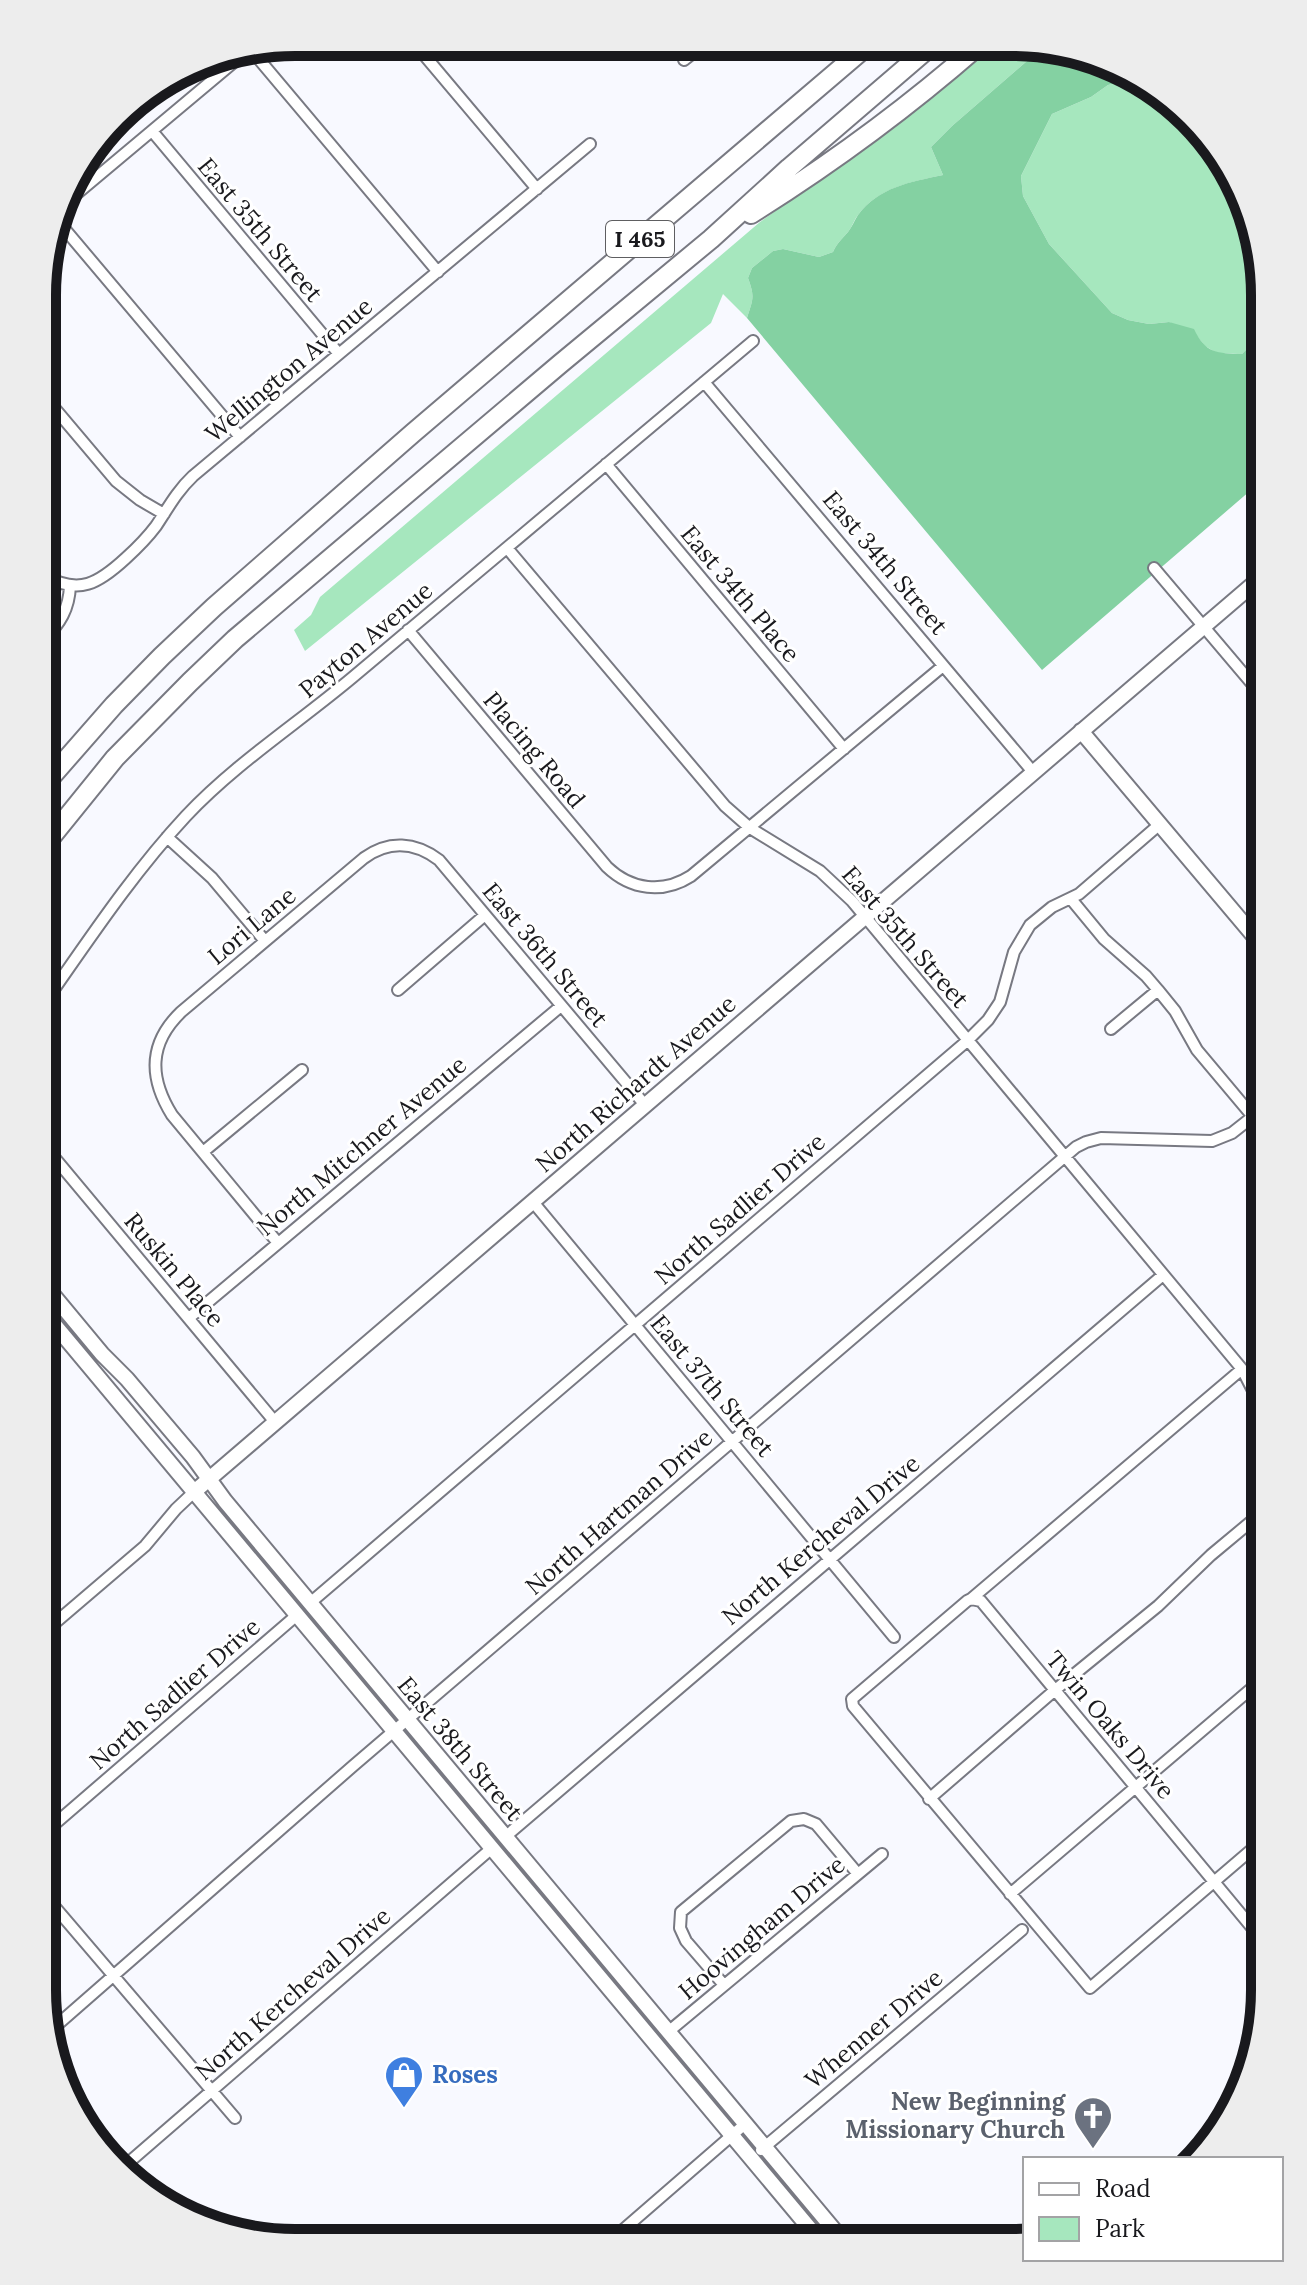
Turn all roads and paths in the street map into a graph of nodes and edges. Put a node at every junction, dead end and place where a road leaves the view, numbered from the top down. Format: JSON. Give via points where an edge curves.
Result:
{"nodes":[{"id":1,"x":425,"y":56,"type":"edge"},
{"id":2,"x":689,"y":56,"type":"edge"},
{"id":3,"x":855,"y":56,"type":"edge"},
{"id":4,"x":919,"y":56,"type":"edge"},
{"id":5,"x":966,"y":56,"type":"edge"},
{"id":6,"x":256,"y":59,"type":"edge"},
{"id":7,"x":684,"y":60,"type":"dead end"},
{"id":8,"x":233,"y":64,"type":"edge"},
{"id":9,"x":152,"y":131,"type":"junction"},
{"id":10,"x":590,"y":144,"type":"dead end"},
{"id":11,"x":537,"y":189,"type":"junction"},
{"id":12,"x":80,"y":191,"type":"edge"},
{"id":13,"x":65,"y":230,"type":"edge"},
{"id":14,"x":711,"y":239,"type":"junction"},
{"id":15,"x":438,"y":272,"type":"junction"},
{"id":16,"x":753,"y":341,"type":"dead end"},
{"id":17,"x":339,"y":354,"type":"junction"},
{"id":18,"x":704,"y":382,"type":"junction"},
{"id":19,"x":56,"y":410,"type":"edge"},
{"id":20,"x":240,"y":437,"type":"junction"},
{"id":21,"x":606,"y":464,"type":"junction"},
{"id":22,"x":164,"y":514,"type":"junction"},
{"id":23,"x":507,"y":548,"type":"junction"},
{"id":24,"x":1154,"y":568,"type":"dead end"},
{"id":25,"x":56,"y":580,"type":"edge"},
{"id":26,"x":70,"y":586,"type":"junction"},
{"id":27,"x":1251,"y":586,"type":"edge"},
{"id":28,"x":56,"y":624,"type":"edge"},
{"id":29,"x":1204,"y":626,"type":"junction"},
{"id":30,"x":408,"y":630,"type":"junction"},
{"id":31,"x":943,"y":666,"type":"junction"},
{"id":32,"x":1251,"y":682,"type":"edge"},
{"id":33,"x":1081,"y":731,"type":"junction"},
{"id":34,"x":844,"y":749,"type":"junction"},
{"id":35,"x":56,"y":771,"type":"edge"},
{"id":36,"x":1033,"y":772,"type":"junction"},
{"id":37,"x":1160,"y":824,"type":"junction"},
{"id":38,"x":750,"y":828,"type":"junction"},
{"id":39,"x":56,"y":831,"type":"edge"},
{"id":40,"x":167,"y":837,"type":"junction"},
{"id":41,"x":403,"y":845,"type":"joint"},
{"id":42,"x":1071,"y":899,"type":"junction"},
{"id":43,"x":485,"y":915,"type":"junction"},
{"id":44,"x":865,"y":916,"type":"junction"},
{"id":45,"x":1251,"y":932,"type":"edge"},
{"id":46,"x":265,"y":941,"type":"junction"},
{"id":47,"x":56,"y":986,"type":"edge"},
{"id":48,"x":398,"y":990,"type":"dead end"},
{"id":49,"x":1158,"y":990,"type":"junction"},
{"id":50,"x":561,"y":1006,"type":"junction"},
{"id":51,"x":1111,"y":1029,"type":"dead end"},
{"id":52,"x":967,"y":1041,"type":"junction"},
{"id":53,"x":302,"y":1070,"type":"dead end"},
{"id":54,"x":645,"y":1105,"type":"junction"},
{"id":55,"x":1251,"y":1114,"type":"edge"},
{"id":56,"x":1251,"y":1119,"type":"edge"},
{"id":57,"x":203,"y":1152,"type":"junction"},
{"id":58,"x":1065,"y":1157,"type":"junction"},
{"id":59,"x":56,"y":1159,"type":"edge"},
{"id":60,"x":533,"y":1202,"type":"junction"},
{"id":61,"x":278,"y":1243,"type":"junction"},
{"id":62,"x":1163,"y":1275,"type":"junction"},
{"id":63,"x":56,"y":1298,"type":"edge"},
{"id":64,"x":189,"y":1318,"type":"junction"},
{"id":65,"x":635,"y":1325,"type":"junction"},
{"id":66,"x":56,"y":1327,"type":"edge"},
{"id":67,"x":1242,"y":1369,"type":"junction"},
{"id":68,"x":1250,"y":1385,"type":"edge"},
{"id":69,"x":275,"y":1422,"type":"junction"},
{"id":70,"x":732,"y":1442,"type":"junction"},
{"id":71,"x":209,"y":1478,"type":"junction"},
{"id":72,"x":194,"y":1492,"type":"junction"},
{"id":73,"x":1250,"y":1522,"type":"edge"},
{"id":74,"x":829,"y":1560,"type":"junction"},
{"id":75,"x":971,"y":1599,"type":"junction"},
{"id":76,"x":310,"y":1603,"type":"junction"},
{"id":77,"x":297,"y":1615,"type":"junction"},
{"id":78,"x":56,"y":1622,"type":"edge"},
{"id":79,"x":894,"y":1637,"type":"dead end"},
{"id":80,"x":1055,"y":1690,"type":"junction"},
{"id":81,"x":1250,"y":1690,"type":"edge"},
{"id":82,"x":408,"y":1720,"type":"junction"},
{"id":83,"x":394,"y":1731,"type":"junction"},
{"id":84,"x":1137,"y":1788,"type":"junction"},
{"id":85,"x":929,"y":1799,"type":"junction"},
{"id":86,"x":56,"y":1823,"type":"edge"},
{"id":87,"x":505,"y":1837,"type":"junction"},
{"id":88,"x":492,"y":1848,"type":"junction"},
{"id":89,"x":1250,"y":1851,"type":"edge"},
{"id":90,"x":882,"y":1854,"type":"dead end"},
{"id":91,"x":858,"y":1874,"type":"junction"},
{"id":92,"x":1214,"y":1881,"type":"junction"},
{"id":93,"x":1010,"y":1894,"type":"junction"},
{"id":94,"x":56,"y":1908,"type":"edge"},
{"id":95,"x":1250,"y":1925,"type":"edge"},
{"id":96,"x":1022,"y":1930,"type":"dead end"},
{"id":97,"x":114,"y":1976,"type":"junction"},
{"id":98,"x":724,"y":1985,"type":"junction"},
{"id":99,"x":59,"y":2024,"type":"edge"},
{"id":100,"x":668,"y":2032,"type":"junction"},
{"id":101,"x":212,"y":2090,"type":"junction"},
{"id":102,"x":235,"y":2118,"type":"dead end"},
{"id":103,"x":745,"y":2124,"type":"junction"},
{"id":104,"x":732,"y":2136,"type":"junction"},
{"id":105,"x":765,"y":2148,"type":"junction"},
{"id":106,"x":751,"y":2159,"type":"junction"},
{"id":107,"x":129,"y":2162,"type":"edge"},
{"id":108,"x":624,"y":2229,"type":"edge"},
{"id":109,"x":810,"y":2229,"type":"edge"},
{"id":110,"x":833,"y":2229,"type":"edge"}],
"edges":[{"from":1,"to":11,"type":"street"},
{"from":2,"to":7,"type":"street"},
{"from":3,"to":35,"type":"highway","number":"I 465","via":[[214,607],[114,705]]},
{"from":4,"to":14,"type":"highway","number":"I 465"},
{"from":5,"to":14,"type":"highway","via":[[801,183]]},
{"from":6,"to":15,"type":"street"},
{"from":8,"to":9,"type":"street"},
{"from":9,"to":12,"type":"street"},
{"from":9,"to":17,"type":"street","name":"East 35th Street"},
{"from":10,"to":11,"type":"street","name":"Wellington Avenue"},
{"from":11,"to":15,"type":"street","name":"Wellington Avenue"},
{"from":13,"to":20,"type":"street"},
{"from":14,"to":39,"type":"highway","number":"I 465","via":[[235,639],[115,758]]},
{"from":15,"to":17,"type":"street","name":"Wellington Avenue"},
{"from":16,"to":18,"type":"street","name":"Payton Avenue"},
{"from":17,"to":20,"type":"street","name":"Wellington Avenue"},
{"from":18,"to":21,"type":"street","name":"Payton Avenue"},
{"from":18,"to":31,"type":"street","name":"East 34th Street"},
{"from":19,"to":22,"type":"street","via":[[116,481]]},
{"from":20,"to":22,"type":"street","name":"Wellington Avenue","via":[[187,482]]},
{"from":21,"to":23,"type":"street","name":"Payton Avenue"},
{"from":21,"to":34,"type":"street","name":"East 34th Place"},
{"from":22,"to":26,"type":"street","name":"Wellington Avenue","via":[[106,576]]},
{"from":23,"to":30,"type":"street","name":"Payton Avenue"},
{"from":23,"to":38,"type":"street","name":"East 35th Street","via":[[712,793]]},
{"from":24,"to":29,"type":"street"},
{"from":25,"to":26,"type":"street"},
{"from":26,"to":28,"type":"street"},
{"from":27,"to":29,"type":"main road","name":"North Richardt Avenue"},
{"from":29,"to":32,"type":"street"},
{"from":29,"to":33,"type":"main road","name":"North Richardt Avenue"},
{"from":30,"to":38,"type":"street","name":"Placing Road","via":[[620,878],[662,888],[684,881]]},
{"from":30,"to":40,"type":"street","name":"Payton Avenue","via":[[233,771]]},
{"from":31,"to":34,"type":"street"},
{"from":31,"to":36,"type":"street","name":"East 34th Street"},
{"from":33,"to":36,"type":"main road","name":"North Richardt Avenue"},
{"from":33,"to":37,"type":"main road"},
{"from":34,"to":38,"type":"street"},
{"from":36,"to":44,"type":"main road","name":"North Richardt Avenue"},
{"from":37,"to":42,"type":"street","name":"North Sadlier Drive"},
{"from":37,"to":45,"type":"main road"},
{"from":38,"to":44,"type":"street","name":"East 35th Street","via":[[820,871]]},
{"from":40,"to":46,"type":"street","via":[[212,878]]},
{"from":40,"to":47,"type":"street","name":"Payton Avenue"},
{"from":41,"to":43,"type":"street","name":"East 36th Street","via":[[439,860]]},
{"from":41,"to":46,"type":"street","name":"Lori Lane","via":[[367,855]]},
{"from":42,"to":49,"type":"street"},
{"from":42,"to":52,"type":"street","name":"North Sadlier Drive","via":[[1044,912],[1028,928],[1014,952],[1000,1002]]},
{"from":43,"to":48,"type":"street"},
{"from":43,"to":50,"type":"street","name":"East 36th Street"},
{"from":44,"to":52,"type":"street","name":"East 35th Street"},
{"from":44,"to":54,"type":"main road","name":"North Richardt Avenue"},
{"from":46,"to":57,"type":"street","name":"Lori Lane","via":[[174,1019],[162,1038],[156,1067],[163,1101]]},
{"from":49,"to":51,"type":"street"},
{"from":49,"to":55,"type":"street","via":[[1197,1050]]},
{"from":50,"to":54,"type":"street","name":"East 36th Street"},
{"from":50,"to":61,"type":"street","name":"North Mitchner Avenue"},
{"from":52,"to":58,"type":"street","name":"East 35th Street"},
{"from":52,"to":65,"type":"street","name":"North Sadlier Drive"},
{"from":53,"to":57,"type":"street"},
{"from":54,"to":60,"type":"main road","name":"North Richardt Avenue"},
{"from":56,"to":58,"type":"street","name":"North Hartman Drive","via":[[1219,1139],[1101,1138]]},
{"from":57,"to":61,"type":"street"},
{"from":58,"to":62,"type":"street","name":"East 35th Street"},
{"from":58,"to":70,"type":"street","name":"North Hartman Drive"},
{"from":59,"to":64,"type":"street","name":"Ruskin Place"},
{"from":60,"to":65,"type":"street","name":"East 37th Street"},
{"from":60,"to":69,"type":"main road","name":"North Richardt Avenue"},
{"from":61,"to":64,"type":"street","name":"North Mitchner Avenue"},
{"from":62,"to":67,"type":"street","name":"East 35th Street"},
{"from":62,"to":74,"type":"street","name":"North Kercheval Drive"},
{"from":63,"to":71,"type":"main road","name":"East 38th Street"},
{"from":64,"to":69,"type":"street","name":"Ruskin Place"},
{"from":65,"to":70,"type":"street","name":"East 37th Street"},
{"from":65,"to":76,"type":"street","name":"North Sadlier Drive"},
{"from":66,"to":72,"type":"main road","name":"East 38th Street"},
{"from":67,"to":68,"type":"street","name":"East 35th Street"},
{"from":67,"to":75,"type":"street"},
{"from":69,"to":71,"type":"main road","name":"North Richardt Avenue"},
{"from":70,"to":74,"type":"street","name":"East 37th Street"},
{"from":70,"to":82,"type":"street","name":"North Hartman Drive"},
{"from":71,"to":72,"type":"main road","name":"North Richardt Avenue"},
{"from":71,"to":76,"type":"main road","name":"East 38th Street"},
{"from":72,"to":77,"type":"main road","name":"East 38th Street"},
{"from":72,"to":78,"type":"street","name":"North Richardt Avenue","via":[[145,1546]]},
{"from":73,"to":80,"type":"street"},
{"from":74,"to":79,"type":"street"},
{"from":74,"to":87,"type":"street","name":"North Kercheval Drive"},
{"from":75,"to":80,"type":"street","name":"Twin Oaks Drive","via":[[981,1601]]},
{"from":75,"to":85,"type":"street","via":[[852,1699]]},
{"from":76,"to":82,"type":"main road","name":"East 38th Street"},
{"from":77,"to":83,"type":"main road","name":"East 38th Street"},
{"from":77,"to":86,"type":"street","name":"North Sadlier Drive"},
{"from":80,"to":84,"type":"street","name":"Twin Oaks Drive"},
{"from":80,"to":85,"type":"street"},
{"from":81,"to":84,"type":"street"},
{"from":82,"to":83,"type":"street","name":"North Hartman Drive"},
{"from":82,"to":87,"type":"main road","name":"East 38th Street"},
{"from":83,"to":88,"type":"main road","name":"East 38th Street"},
{"from":83,"to":97,"type":"street","name":"North Hartman Drive"},
{"from":84,"to":92,"type":"street","name":"Twin Oaks Drive"},
{"from":84,"to":93,"type":"street"},
{"from":85,"to":93,"type":"street"},
{"from":87,"to":100,"type":"main road","name":"East 38th Street"},
{"from":88,"to":101,"type":"street","name":"North Kercheval Drive"},
{"from":88,"to":104,"type":"main road","name":"East 38th Street"},
{"from":89,"to":92,"type":"street"},
{"from":90,"to":91,"type":"street","name":"Hoovingham Drive"},
{"from":91,"to":98,"type":"street","name":"Hoovingham Drive"},
{"from":91,"to":98,"type":"street","via":[[816,1824],[791,1821],[681,1912],[686,1941]]},
{"from":92,"to":93,"type":"street","via":[[1090,1988]]},
{"from":92,"to":95,"type":"street","name":"Twin Oaks Drive"},
{"from":94,"to":97,"type":"street"},
{"from":96,"to":105,"type":"street","name":"Whenner Drive"},
{"from":97,"to":99,"type":"street","name":"North Hartman Drive"},
{"from":97,"to":101,"type":"street"},
{"from":98,"to":100,"type":"street","name":"Hoovingham Drive"},
{"from":100,"to":103,"type":"main road","name":"East 38th Street"},
{"from":101,"to":102,"type":"street"},
{"from":101,"to":107,"type":"street","name":"North Kercheval Drive"},
{"from":103,"to":104,"type":"street"},
{"from":103,"to":105,"type":"main road","name":"East 38th Street"},
{"from":104,"to":106,"type":"main road","name":"East 38th Street"},
{"from":104,"to":108,"type":"street"},
{"from":105,"to":106,"type":"street","name":"Whenner Drive"},
{"from":105,"to":110,"type":"main road","name":"East 38th Street"},
{"from":106,"to":109,"type":"main road","name":"East 38th Street"}]}
